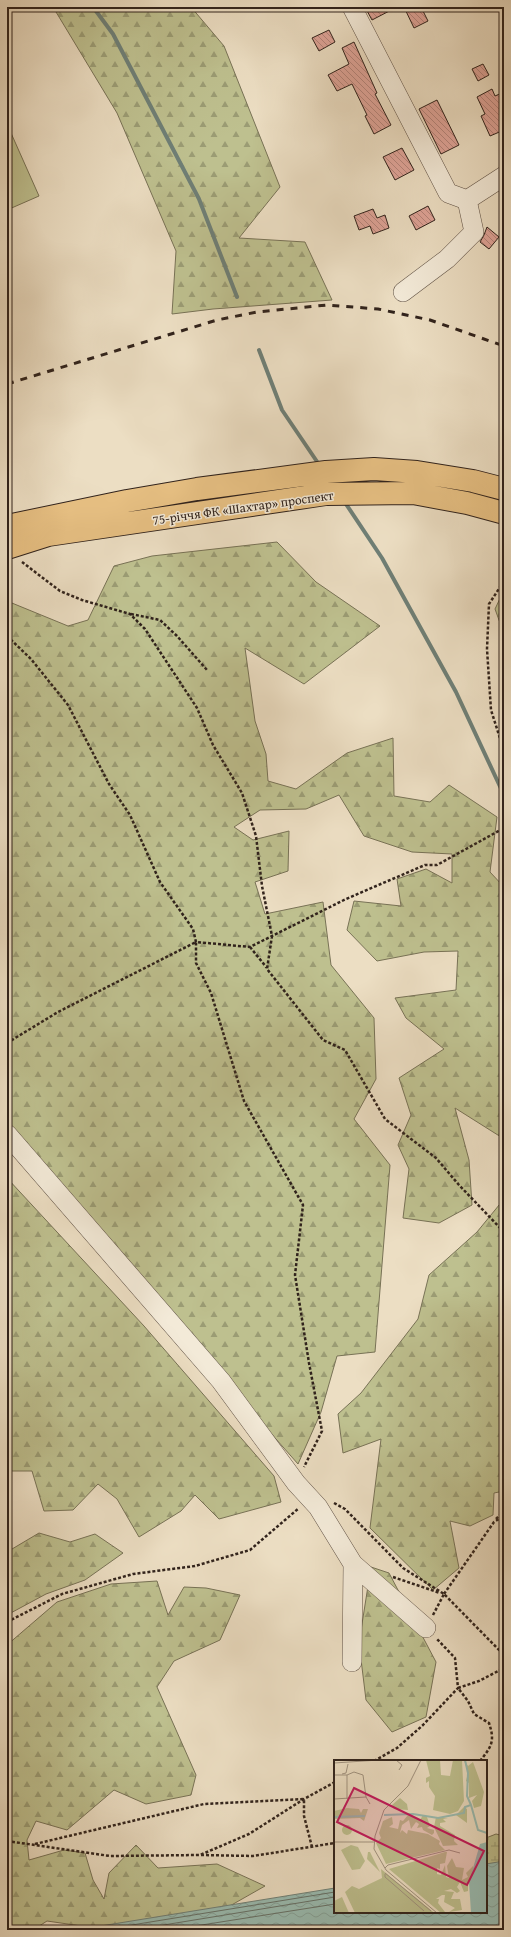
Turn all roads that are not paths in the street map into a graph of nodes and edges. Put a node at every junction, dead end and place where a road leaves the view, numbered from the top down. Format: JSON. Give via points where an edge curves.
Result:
{"nodes":[{"id":1,"x":352,"y":7,"type":"edge"},
{"id":2,"x":504,"y":176,"type":"edge"},
{"id":3,"x":467,"y":200,"type":"junction"},
{"id":4,"x":403,"y":292,"type":"dead end"},
{"id":5,"x":504,"y":489,"type":"edge"},
{"id":6,"x":504,"y":513,"type":"edge"},
{"id":7,"x":7,"y":526,"type":"edge"},
{"id":8,"x":13,"y":554,"type":"edge"},
{"id":9,"x":7,"y":1134,"type":"edge"},
{"id":10,"x":353,"y":1564,"type":"junction"},
{"id":11,"x":426,"y":1628,"type":"road end"},
{"id":12,"x":352,"y":1662,"type":"dead end"}],
"edges":[{"from":1,"to":3,"type":"street","via":[[448,193]]},
{"from":2,"to":3,"type":"street"},
{"from":3,"to":4,"type":"street","via":[[474,232],[447,259]]},
{"from":5,"to":7,"type":"main road","name":"75-річчя ФК «Шахтар» проспект","via":[[417,472],[374,469],[326,472],[127,501]]},
{"from":6,"to":8,"type":"main road","name":"75-річчя ФК «Шахтар» проспект","via":[[413,493],[326,494],[48,535]]},
{"from":9,"to":10,"type":"street","via":[[221,1381],[296,1483],[318,1507]]},
{"from":10,"to":11,"type":"street"},
{"from":10,"to":12,"type":"street"}]}
